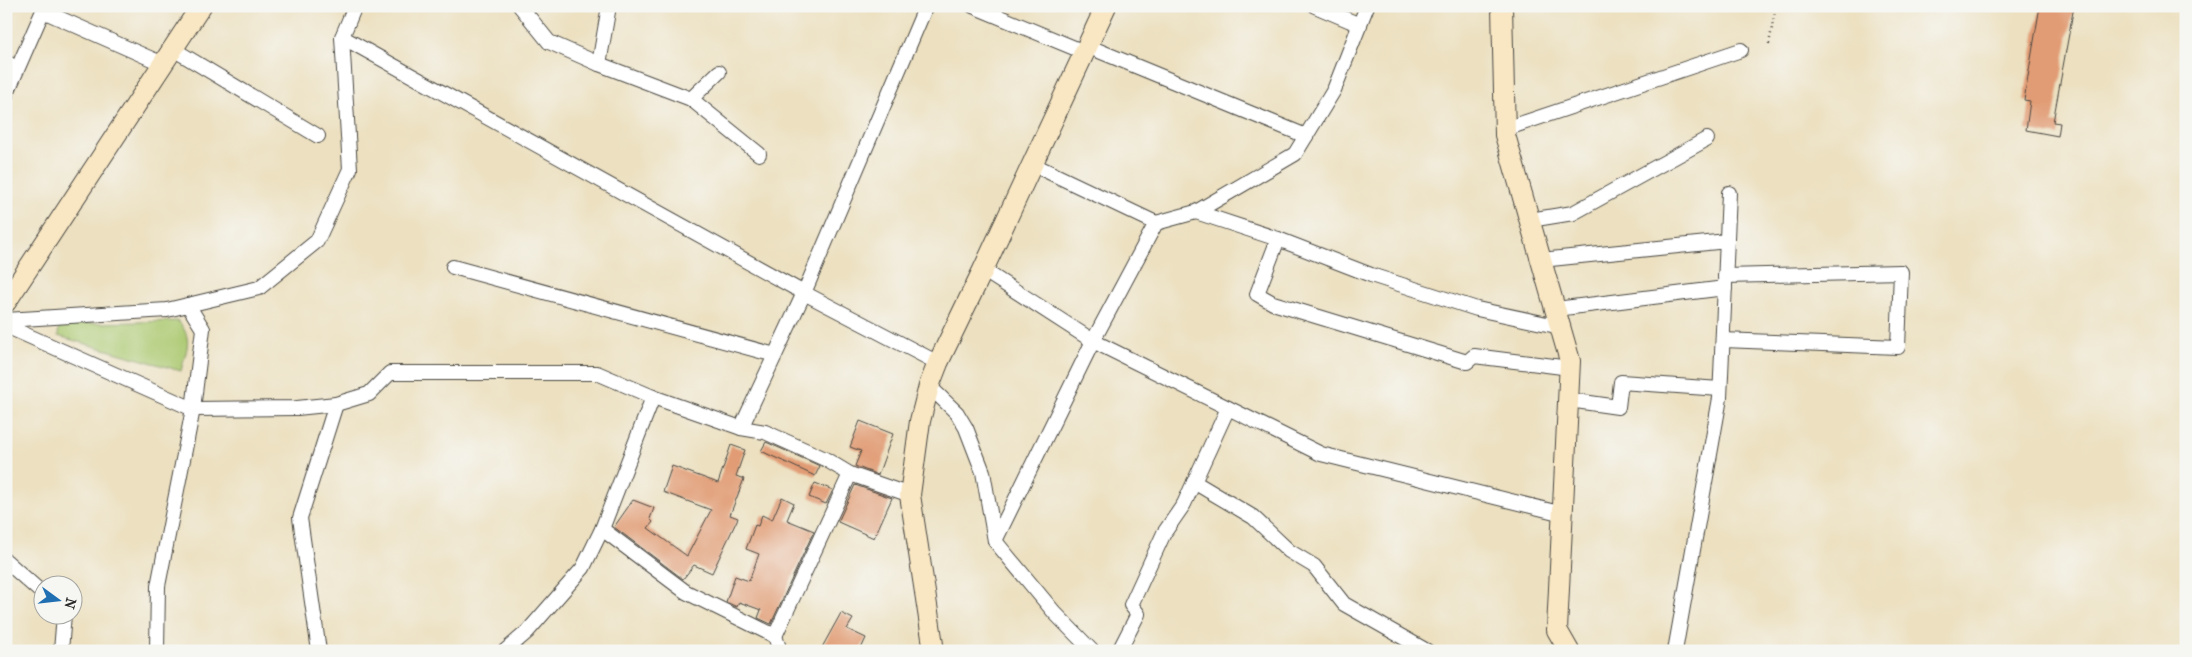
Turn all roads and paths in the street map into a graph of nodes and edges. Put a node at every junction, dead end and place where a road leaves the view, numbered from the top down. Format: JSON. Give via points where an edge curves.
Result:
{"nodes":[{"id":1,"x":201,"y":6,"type":"edge"},
{"id":2,"x":355,"y":6,"type":"edge"},
{"id":3,"x":520,"y":6,"type":"edge"},
{"id":4,"x":609,"y":6,"type":"edge"},
{"id":5,"x":926,"y":6,"type":"edge"},
{"id":6,"x":972,"y":6,"type":"edge"},
{"id":7,"x":1106,"y":6,"type":"edge"},
{"id":8,"x":1316,"y":6,"type":"edge"},
{"id":9,"x":1367,"y":6,"type":"edge"},
{"id":10,"x":1502,"y":6,"type":"edge"},
{"id":11,"x":1776,"y":6,"type":"edge"},
{"id":12,"x":44,"y":8,"type":"edge"},
{"id":13,"x":1360,"y":25,"type":"junction"},
{"id":14,"x":342,"y":37,"type":"junction"},
{"id":15,"x":1769,"y":44,"type":"dead end"},
{"id":16,"x":1085,"y":49,"type":"junction"},
{"id":17,"x":1741,"y":50,"type":"dead end"},
{"id":18,"x":168,"y":56,"type":"junction"},
{"id":19,"x":599,"y":64,"type":"junction"},
{"id":20,"x":12,"y":66,"type":"edge"},
{"id":21,"x":719,"y":72,"type":"dead end"},
{"id":22,"x":6,"y":95,"type":"edge"},
{"id":23,"x":691,"y":99,"type":"junction"},
{"id":24,"x":1505,"y":129,"type":"junction"},
{"id":25,"x":318,"y":136,"type":"dead end"},
{"id":26,"x":1306,"y":136,"type":"junction"},
{"id":27,"x":1707,"y":139,"type":"dead end"},
{"id":28,"x":759,"y":154,"type":"dead end"},
{"id":29,"x":1032,"y":164,"type":"junction"},
{"id":30,"x":1729,"y":193,"type":"dead end"},
{"id":31,"x":1196,"y":212,"type":"junction"},
{"id":32,"x":1530,"y":220,"type":"junction"},
{"id":33,"x":1156,"y":223,"type":"junction"},
{"id":34,"x":1278,"y":239,"type":"junction"},
{"id":35,"x":1727,"y":241,"type":"junction"},
{"id":36,"x":1541,"y":260,"type":"junction"},
{"id":37,"x":453,"y":267,"type":"dead end"},
{"id":38,"x":983,"y":270,"type":"junction"},
{"id":39,"x":1725,"y":282,"type":"junction"},
{"id":40,"x":9,"y":292,"type":"edge"},
{"id":41,"x":804,"y":293,"type":"junction"},
{"id":42,"x":188,"y":305,"type":"junction"},
{"id":43,"x":1558,"y":318,"type":"junction"},
{"id":44,"x":6,"y":320,"type":"edge"},
{"id":45,"x":6,"y":326,"type":"edge"},
{"id":46,"x":1723,"y":340,"type":"junction"},
{"id":47,"x":1093,"y":341,"type":"junction"},
{"id":48,"x":775,"y":355,"type":"junction"},
{"id":49,"x":938,"y":363,"type":"junction"},
{"id":50,"x":1570,"y":368,"type":"junction"},
{"id":51,"x":929,"y":386,"type":"junction"},
{"id":52,"x":1720,"y":389,"type":"junction"},
{"id":53,"x":653,"y":397,"type":"junction"},
{"id":54,"x":1568,"y":400,"type":"junction"},
{"id":55,"x":336,"y":404,"type":"junction"},
{"id":56,"x":193,"y":408,"type":"junction"},
{"id":57,"x":1228,"y":408,"type":"junction"},
{"id":58,"x":741,"y":428,"type":"junction"},
{"id":59,"x":850,"y":474,"type":"junction"},
{"id":60,"x":1194,"y":482,"type":"junction"},
{"id":61,"x":910,"y":495,"type":"junction"},
{"id":62,"x":1563,"y":514,"type":"junction"},
{"id":63,"x":602,"y":528,"type":"junction"},
{"id":64,"x":995,"y":541,"type":"junction"},
{"id":65,"x":6,"y":561,"type":"edge"},
{"id":66,"x":32,"y":584,"type":"edge"},
{"id":67,"x":63,"y":624,"type":"edge"},
{"id":68,"x":775,"y":636,"type":"junction"},
{"id":69,"x":61,"y":651,"type":"edge"},
{"id":70,"x":157,"y":651,"type":"edge"},
{"id":71,"x":319,"y":651,"type":"edge"},
{"id":72,"x":505,"y":651,"type":"edge"},
{"id":73,"x":780,"y":651,"type":"edge"},
{"id":74,"x":934,"y":651,"type":"edge"},
{"id":75,"x":1092,"y":651,"type":"edge"},
{"id":76,"x":1119,"y":651,"type":"edge"},
{"id":77,"x":1428,"y":651,"type":"edge"},
{"id":78,"x":1569,"y":651,"type":"edge"},
{"id":79,"x":1675,"y":651,"type":"edge"}],
"edges":[{"from":1,"to":18,"type":"street"},
{"from":2,"to":14,"type":"street"},
{"from":3,"to":19,"type":"street","via":[[549,42]]},
{"from":4,"to":19,"type":"street"},
{"from":5,"to":41,"type":"street"},
{"from":6,"to":16,"type":"street"},
{"from":7,"to":16,"type":"street"},
{"from":8,"to":13,"type":"street"},
{"from":9,"to":13,"type":"street"},
{"from":10,"to":24,"type":"street"},
{"from":11,"to":15,"type":"path"},
{"from":12,"to":18,"type":"street"},
{"from":12,"to":20,"type":"street"},
{"from":13,"to":26,"type":"street","via":[[1334,90]]},
{"from":14,"to":41,"type":"street"},
{"from":14,"to":42,"type":"street","via":[[350,169],[318,241],[260,288]]},
{"from":16,"to":26,"type":"street"},
{"from":16,"to":29,"type":"street"},
{"from":17,"to":24,"type":"street"},
{"from":18,"to":25,"type":"street"},
{"from":18,"to":40,"type":"street"},
{"from":19,"to":23,"type":"street"},
{"from":20,"to":22,"type":"street"},
{"from":21,"to":23,"type":"street"},
{"from":23,"to":28,"type":"street"},
{"from":24,"to":32,"type":"street"},
{"from":26,"to":31,"type":"street","via":[[1295,154]]},
{"from":27,"to":32,"type":"street","via":[[1574,213]]},
{"from":29,"to":33,"type":"street"},
{"from":29,"to":38,"type":"street"},
{"from":30,"to":35,"type":"street"},
{"from":31,"to":33,"type":"street"},
{"from":31,"to":34,"type":"street"},
{"from":32,"to":36,"type":"street"},
{"from":33,"to":47,"type":"street"},
{"from":34,"to":43,"type":"street","via":[[1371,275],[1477,309]]},
{"from":34,"to":50,"type":"street","via":[[1258,294],[1273,303],[1467,362],[1474,356]]},
{"from":35,"to":36,"type":"street"},
{"from":35,"to":39,"type":"street"},
{"from":36,"to":43,"type":"street"},
{"from":37,"to":48,"type":"street"},
{"from":38,"to":47,"type":"street"},
{"from":38,"to":49,"type":"street"},
{"from":39,"to":43,"type":"street"},
{"from":39,"to":46,"type":"street"},
{"from":39,"to":46,"type":"street","via":[[1901,272],[1898,347]]},
{"from":41,"to":48,"type":"street"},
{"from":41,"to":49,"type":"street"},
{"from":42,"to":44,"type":"street","via":[[167,310]]},
{"from":42,"to":56,"type":"street","via":[[203,329]]},
{"from":43,"to":50,"type":"street"},
{"from":45,"to":56,"type":"street"},
{"from":46,"to":52,"type":"street"},
{"from":47,"to":57,"type":"street"},
{"from":47,"to":64,"type":"street"},
{"from":48,"to":58,"type":"street"},
{"from":49,"to":51,"type":"street"},
{"from":50,"to":54,"type":"street"},
{"from":51,"to":61,"type":"street","via":[[920,421]]},
{"from":51,"to":64,"type":"street","via":[[957,413],[966,428],[983,472]]},
{"from":52,"to":54,"type":"street","via":[[1621,382],[1618,408]]},
{"from":52,"to":79,"type":"street"},
{"from":53,"to":55,"type":"street","via":[[597,373],[390,374],[370,394]]},
{"from":53,"to":58,"type":"street"},
{"from":53,"to":63,"type":"street"},
{"from":54,"to":62,"type":"street"},
{"from":55,"to":56,"type":"street","via":[[297,408]]},
{"from":55,"to":71,"type":"street","via":[[300,518]]},
{"from":56,"to":70,"type":"street","via":[[158,586]]},
{"from":57,"to":60,"type":"street"},
{"from":57,"to":62,"type":"street","via":[[1321,454]]},
{"from":58,"to":59,"type":"street","via":[[765,432]]},
{"from":59,"to":61,"type":"street"},
{"from":59,"to":68,"type":"street"},
{"from":60,"to":76,"type":"street","via":[[1184,504],[1164,533],[1132,605],[1138,614]]},
{"from":60,"to":77,"type":"street","via":[[1253,517],[1288,551],[1314,566],[1344,604]]},
{"from":61,"to":74,"type":"street"},
{"from":62,"to":78,"type":"street","via":[[1557,630]]},
{"from":63,"to":68,"type":"street","via":[[686,592]]},
{"from":63,"to":72,"type":"street","via":[[583,568],[527,632]]},
{"from":64,"to":75,"type":"street","via":[[1054,612]]},
{"from":65,"to":66,"type":"street"},
{"from":67,"to":69,"type":"street"},
{"from":68,"to":73,"type":"street"}]}
